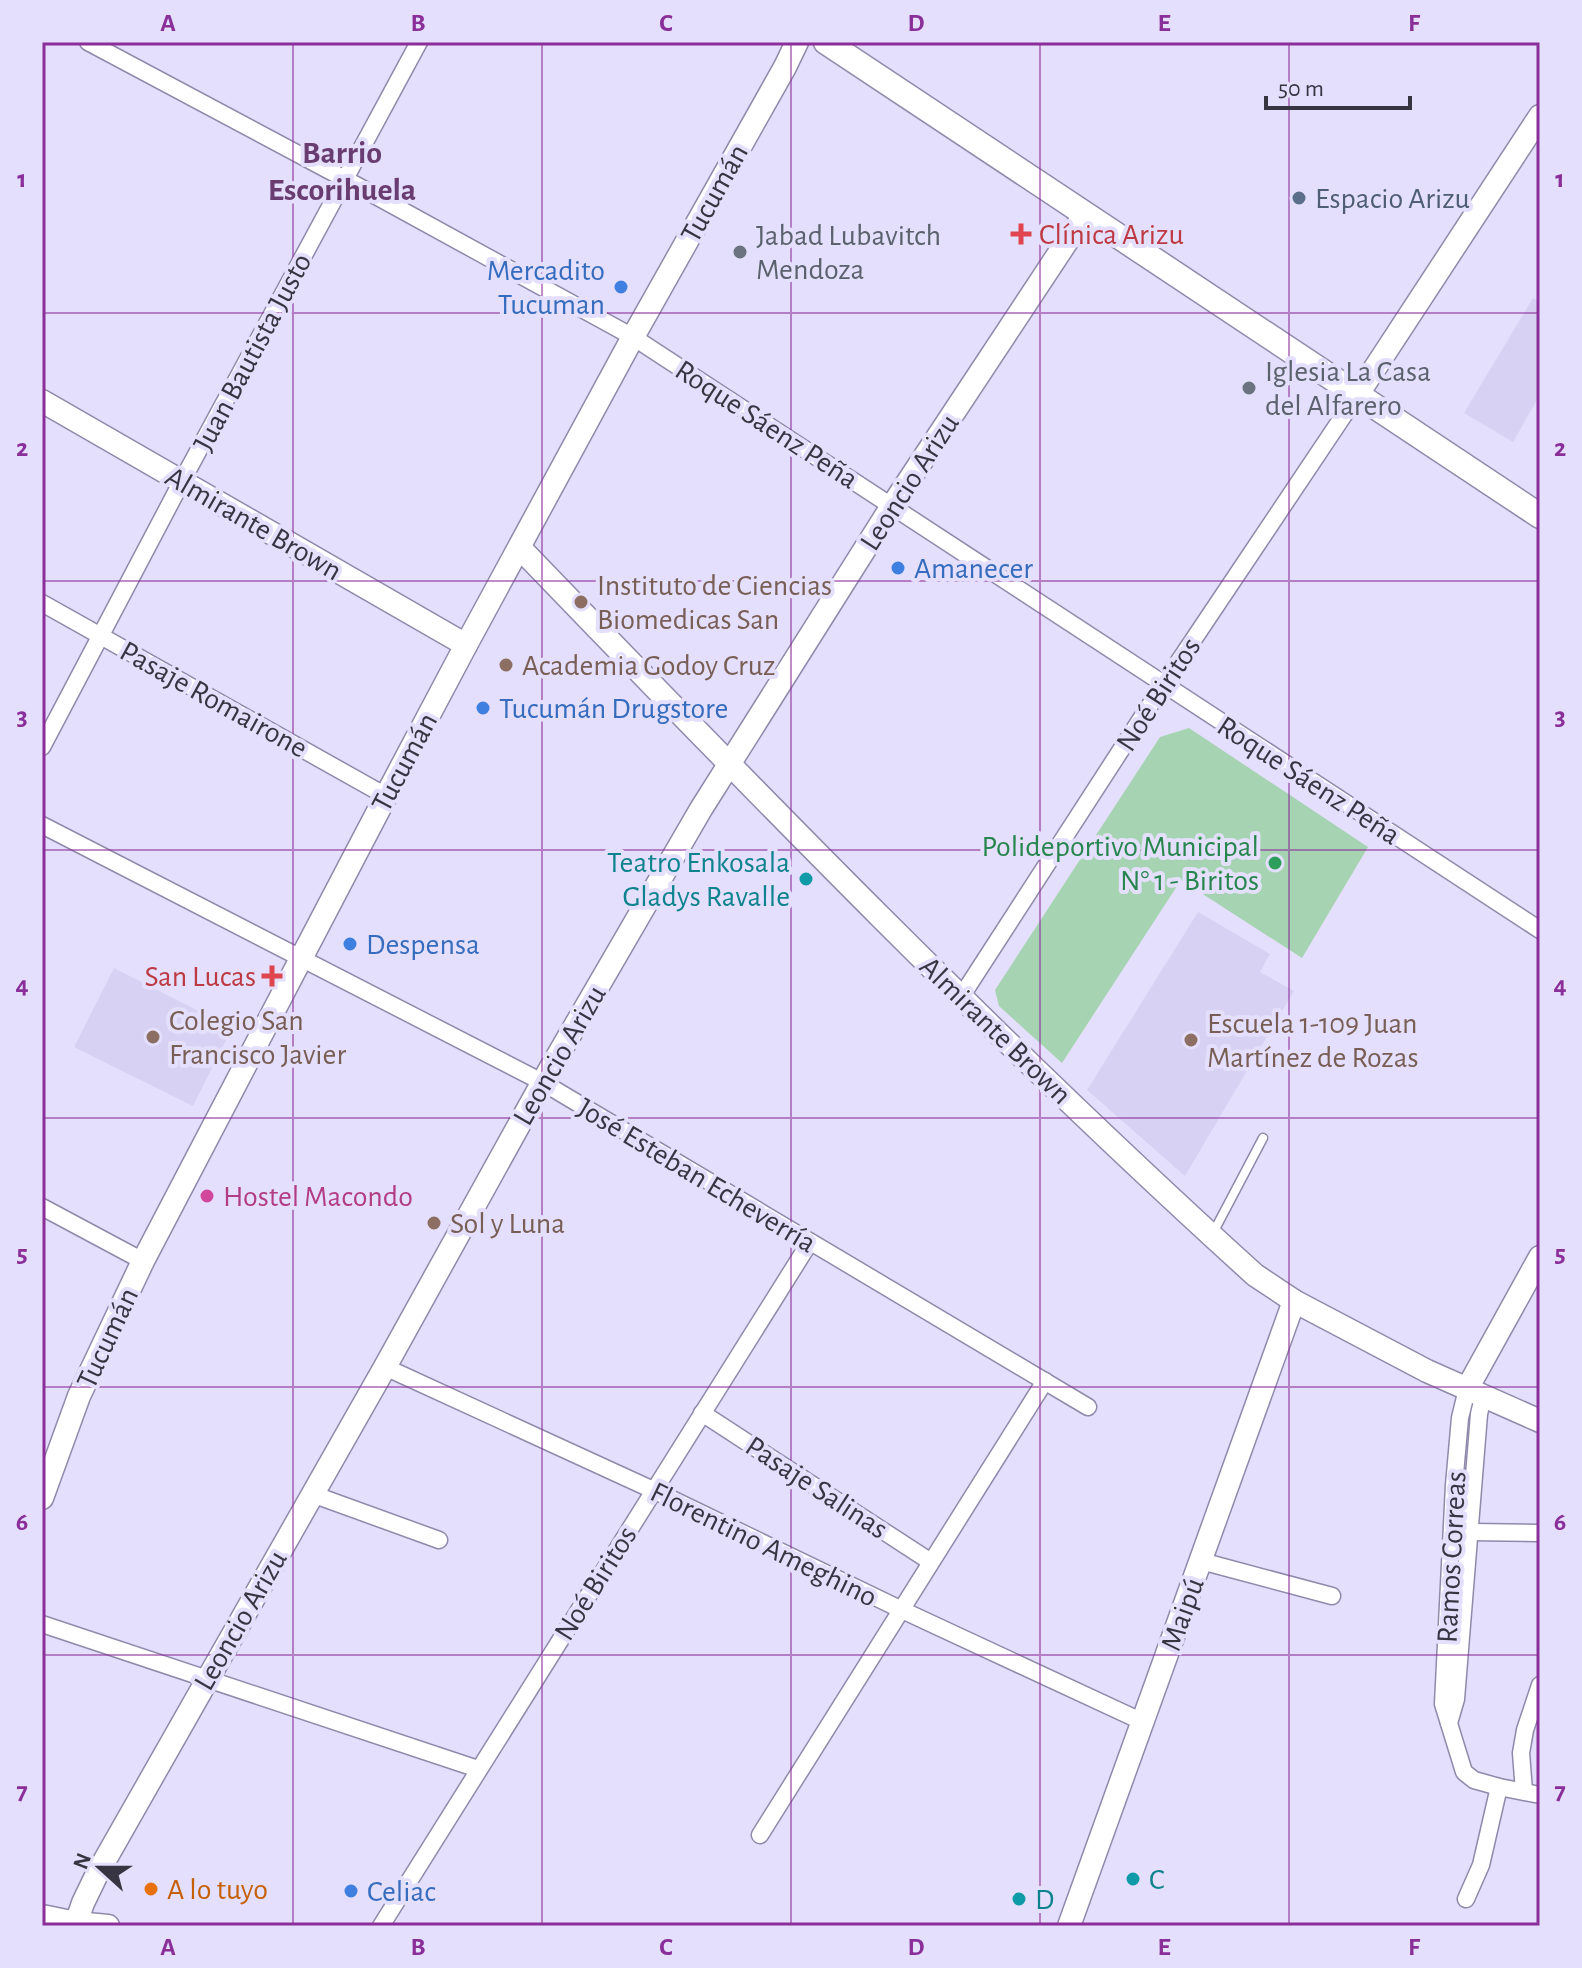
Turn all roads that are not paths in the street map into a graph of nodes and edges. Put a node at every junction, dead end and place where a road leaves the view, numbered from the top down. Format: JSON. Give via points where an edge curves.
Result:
{"nodes":[{"id":1,"x":88,"y":42,"type":"edge"},
{"id":2,"x":419,"y":42,"type":"edge"},
{"id":3,"x":797,"y":42,"type":"edge"},
{"id":4,"x":826,"y":42,"type":"edge"},
{"id":5,"x":1540,"y":116,"type":"edge"},
{"id":6,"x":345,"y":179,"type":"junction"},
{"id":7,"x":1085,"y":214,"type":"junction"},
{"id":8,"x":633,"y":337,"type":"junction"},
{"id":9,"x":1358,"y":394,"type":"junction"},
{"id":10,"x":42,"y":401,"type":"edge"},
{"id":11,"x":182,"y":481,"type":"junction"},
{"id":12,"x":892,"y":506,"type":"junction"},
{"id":13,"x":1540,"y":516,"type":"edge"},
{"id":14,"x":520,"y":548,"type":"junction"},
{"id":15,"x":42,"y":603,"type":"edge"},
{"id":16,"x":101,"y":636,"type":"junction"},
{"id":17,"x":466,"y":645,"type":"junction"},
{"id":18,"x":1163,"y":685,"type":"junction"},
{"id":19,"x":42,"y":747,"type":"edge"},
{"id":20,"x":728,"y":763,"type":"junction"},
{"id":21,"x":386,"y":796,"type":"junction"},
{"id":22,"x":42,"y":825,"type":"edge"},
{"id":23,"x":1540,"y":930,"type":"edge"},
{"id":24,"x":302,"y":957,"type":"junction"},
{"id":25,"x":961,"y":997,"type":"junction"},
{"id":26,"x":542,"y":1082,"type":"junction"},
{"id":27,"x":1263,"y":1138,"type":"dead end"},
{"id":28,"x":42,"y":1207,"type":"edge"},
{"id":29,"x":1211,"y":1236,"type":"junction"},
{"id":30,"x":810,"y":1242,"type":"junction"},
{"id":31,"x":1540,"y":1257,"type":"edge"},
{"id":32,"x":143,"y":1261,"type":"junction"},
{"id":33,"x":1294,"y":1301,"type":"junction"},
{"id":34,"x":385,"y":1367,"type":"junction"},
{"id":35,"x":1045,"y":1381,"type":"junction"},
{"id":36,"x":1475,"y":1393,"type":"junction"},
{"id":37,"x":1088,"y":1407,"type":"dead end"},
{"id":38,"x":702,"y":1413,"type":"junction"},
{"id":39,"x":1540,"y":1421,"type":"edge"},
{"id":40,"x":653,"y":1490,"type":"junction"},
{"id":41,"x":312,"y":1494,"type":"junction"},
{"id":42,"x":42,"y":1498,"type":"edge"},
{"id":43,"x":1470,"y":1532,"type":"junction"},
{"id":44,"x":1540,"y":1533,"type":"edge"},
{"id":45,"x":439,"y":1540,"type":"dead end"},
{"id":46,"x":1201,"y":1561,"type":"junction"},
{"id":47,"x":931,"y":1562,"type":"junction"},
{"id":48,"x":1332,"y":1596,"type":"dead end"},
{"id":49,"x":902,"y":1610,"type":"junction"},
{"id":50,"x":42,"y":1624,"type":"edge"},
{"id":51,"x":206,"y":1679,"type":"junction"},
{"id":52,"x":1540,"y":1685,"type":"edge"},
{"id":53,"x":1143,"y":1722,"type":"junction"},
{"id":54,"x":1449,"y":1725,"type":"junction"},
{"id":55,"x":478,"y":1769,"type":"junction"},
{"id":56,"x":1499,"y":1787,"type":"junction"},
{"id":57,"x":1532,"y":1793,"type":"edge"},
{"id":58,"x":760,"y":1835,"type":"dead end"},
{"id":59,"x":1466,"y":1899,"type":"dead end"},
{"id":60,"x":42,"y":1916,"type":"edge"},
{"id":61,"x":76,"y":1924,"type":"edge"},
{"id":62,"x":108,"y":1926,"type":"edge"},
{"id":63,"x":381,"y":1926,"type":"edge"},
{"id":64,"x":1069,"y":1926,"type":"edge"}],
"edges":[{"from":1,"to":6,"type":"street","name":"Roque Sáenz Peña"},
{"from":2,"to":6,"type":"street","name":"Juan Bautista Justo"},
{"from":3,"to":8,"type":"street","name":"Tucumán"},
{"from":4,"to":7,"type":"main road"},
{"from":5,"to":9,"type":"street"},
{"from":6,"to":8,"type":"street","name":"Roque Sáenz Peña"},
{"from":6,"to":11,"type":"street","name":"Juan Bautista Justo"},
{"from":7,"to":9,"type":"main road"},
{"from":7,"to":12,"type":"street","name":"Leoncio Arizu"},
{"from":8,"to":12,"type":"street","name":"Roque Sáenz Peña"},
{"from":8,"to":14,"type":"street","name":"Tucumán"},
{"from":9,"to":13,"type":"main road"},
{"from":9,"to":18,"type":"street","name":"Noé Biritos"},
{"from":10,"to":11,"type":"street","name":"Almirante Brown"},
{"from":11,"to":16,"type":"street","name":"Juan Bautista Justo"},
{"from":11,"to":17,"type":"street","name":"Almirante Brown"},
{"from":12,"to":18,"type":"street","name":"Roque Sáenz Peña"},
{"from":12,"to":20,"type":"street","name":"Leoncio Arizu"},
{"from":14,"to":17,"type":"street","name":"Tucumán"},
{"from":14,"to":20,"type":"street","name":"Almirante Brown"},
{"from":15,"to":16,"type":"street","name":"Pasaje Romairone"},
{"from":16,"to":19,"type":"street","name":"Juan Bautista Justo"},
{"from":16,"to":21,"type":"street","name":"Pasaje Romairone"},
{"from":17,"to":21,"type":"street","name":"Tucumán"},
{"from":18,"to":23,"type":"street","name":"Roque Sáenz Peña"},
{"from":18,"to":25,"type":"street","name":"Noé Biritos"},
{"from":20,"to":25,"type":"street","name":"Almirante Brown"},
{"from":20,"to":26,"type":"street","name":"Leoncio Arizu"},
{"from":21,"to":24,"type":"street","name":"Tucumán"},
{"from":22,"to":24,"type":"street","name":"José Esteban Echeverría"},
{"from":24,"to":26,"type":"street","name":"José Esteban Echeverría"},
{"from":24,"to":32,"type":"street","name":"Tucumán"},
{"from":25,"to":29,"type":"street","name":"Almirante Brown"},
{"from":26,"to":30,"type":"street","name":"José Esteban Echeverría"},
{"from":26,"to":34,"type":"street","name":"Leoncio Arizu"},
{"from":27,"to":29,"type":"lane"},
{"from":28,"to":32,"type":"street"},
{"from":29,"to":33,"type":"street","name":"Almirante Brown","via":[[1265,1284]]},
{"from":30,"to":35,"type":"street","name":"José Esteban Echeverría"},
{"from":30,"to":38,"type":"street","name":"Noé Biritos"},
{"from":31,"to":36,"type":"street"},
{"from":32,"to":42,"type":"street","name":"Tucumán","via":[[79,1396]]},
{"from":33,"to":36,"type":"street","name":"Almirante Brown"},
{"from":33,"to":46,"type":"street","name":"Maipú"},
{"from":34,"to":40,"type":"street","name":"Florentino Ameghino"},
{"from":34,"to":41,"type":"street","name":"Leoncio Arizu"},
{"from":35,"to":37,"type":"street","name":"José Esteban Echeverría"},
{"from":35,"to":47,"type":"street"},
{"from":36,"to":39,"type":"street","name":"Almirante Brown"},
{"from":36,"to":43,"type":"street","name":"Ramos Correas","via":[[1479,1414]]},
{"from":36,"to":54,"type":"street","name":"Ramos Correas","via":[[1460,1418],[1454,1485],[1443,1704]]},
{"from":38,"to":40,"type":"street","name":"Noé Biritos"},
{"from":38,"to":47,"type":"street","name":"Pasaje Salinas"},
{"from":40,"to":49,"type":"street","name":"Florentino Ameghino"},
{"from":40,"to":55,"type":"street","name":"Noé Biritos"},
{"from":41,"to":45,"type":"street"},
{"from":41,"to":51,"type":"street","name":"Leoncio Arizu"},
{"from":43,"to":44,"type":"street"},
{"from":43,"to":54,"type":"street","name":"Ramos Correas","via":[[1456,1699]]},
{"from":46,"to":48,"type":"street"},
{"from":46,"to":53,"type":"street","name":"Maipú"},
{"from":47,"to":49,"type":"street"},
{"from":49,"to":53,"type":"street","name":"Florentino Ameghino"},
{"from":49,"to":58,"type":"street"},
{"from":50,"to":51,"type":"street"},
{"from":51,"to":55,"type":"street"},
{"from":51,"to":61,"type":"street","name":"Leoncio Arizu","via":[[89,1888]]},
{"from":52,"to":57,"type":"street","via":[[1521,1753]]},
{"from":53,"to":64,"type":"street","name":"Maipú"},
{"from":54,"to":56,"type":"street","name":"Ramos Correas","via":[[1464,1772]]},
{"from":55,"to":63,"type":"street","name":"Noé Biritos"},
{"from":56,"to":57,"type":"street"},
{"from":56,"to":59,"type":"street","via":[[1481,1865]]},
{"from":60,"to":61,"type":"street"},
{"from":61,"to":62,"type":"street"}]}
